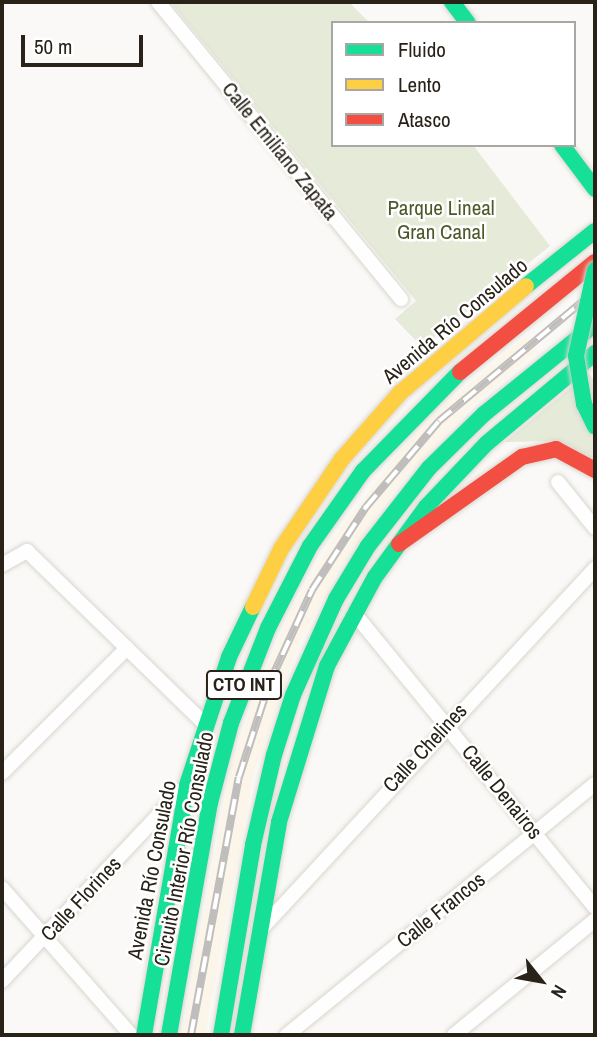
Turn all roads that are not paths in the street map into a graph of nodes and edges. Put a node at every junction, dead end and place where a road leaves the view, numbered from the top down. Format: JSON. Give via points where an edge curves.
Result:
{"nodes":[{"id":1,"x":158,"y":2,"type":"edge"},
{"id":2,"x":452,"y":2,"type":"edge"},
{"id":3,"x":466,"y":21,"type":"edge"},
{"id":4,"x":564,"y":147,"type":"edge"},
{"id":5,"x":595,"y":189,"type":"edge"},
{"id":6,"x":595,"y":232,"type":"edge"},
{"id":7,"x":595,"y":262,"type":"edge"},
{"id":8,"x":595,"y":270,"type":"edge"},
{"id":9,"x":401,"y":299,"type":"dead end"},
{"id":10,"x":595,"y":324,"type":"edge"},
{"id":11,"x":595,"y":354,"type":"edge"},
{"id":12,"x":595,"y":427,"type":"edge"},
{"id":13,"x":595,"y":470,"type":"edge"},
{"id":14,"x":558,"y":482,"type":"dead end"},
{"id":15,"x":595,"y":528,"type":"edge"},
{"id":16,"x":399,"y":544,"type":"junction"},
{"id":17,"x":2,"y":565,"type":"edge"},
{"id":18,"x":595,"y":568,"type":"edge"},
{"id":19,"x":354,"y":613,"type":"junction"},
{"id":20,"x":127,"y":648,"type":"junction"},
{"id":21,"x":446,"y":724,"type":"junction"},
{"id":22,"x":206,"y":725,"type":"junction"},
{"id":23,"x":2,"y":773,"type":"edge"},
{"id":24,"x":595,"y":784,"type":"edge"},
{"id":25,"x":187,"y":785,"type":"junction"},
{"id":26,"x":536,"y":833,"type":"junction"},
{"id":27,"x":2,"y":888,"type":"edge"},
{"id":28,"x":595,"y":907,"type":"edge"},
{"id":29,"x":595,"y":920,"type":"edge"},
{"id":30,"x":260,"y":931,"type":"junction"},
{"id":31,"x":47,"y":935,"type":"junction"},
{"id":32,"x":2,"y":981,"type":"edge"},
{"id":33,"x":131,"y":1035,"type":"edge"},
{"id":34,"x":144,"y":1035,"type":"edge"},
{"id":35,"x":169,"y":1035,"type":"edge"},
{"id":36,"x":220,"y":1035,"type":"edge"},
{"id":37,"x":242,"y":1035,"type":"edge"},
{"id":38,"x":287,"y":1035,"type":"edge"},
{"id":39,"x":454,"y":1035,"type":"edge"}],
"edges":[{"from":1,"to":9,"type":"street","name":"Calle Emiliano Zapata"},
{"from":2,"to":3,"type":"main road"},
{"from":4,"to":5,"type":"main road"},
{"from":6,"to":22,"type":"main road","name":"Avenida Río Consulado","number":"CTO INT","via":[[400,393],[317,492],[261,585]]},
{"from":7,"to":35,"type":"main road","name":"Circuito Interior Río Consulado","number":"CTO INT","via":[[441,388],[363,471],[310,546],[268,628],[231,723],[210,803]]},
{"from":8,"to":12,"type":"main road","bridge":true,"via":[[579,324],[576,356],[584,404]]},
{"from":10,"to":36,"type":"main road","number":"CTO INT","via":[[474,423],[405,495],[368,546],[312,646],[274,755],[253,845]]},
{"from":11,"to":16,"type":"main road","number":"CTO INT","via":[[469,460]]},
{"from":13,"to":16,"type":"main road","via":[[556,449],[522,457]]},
{"from":14,"to":15,"type":"street"},
{"from":16,"to":19,"type":"main road","number":"CTO INT"},
{"from":17,"to":20,"type":"street","via":[[27,551]]},
{"from":18,"to":21,"type":"street","name":"Calle Chelines"},
{"from":19,"to":21,"type":"street","name":"Calle Denairos"},
{"from":19,"to":30,"type":"main road","number":"CTO INT","via":[[327,666],[292,768]]},
{"from":20,"to":22,"type":"street"},
{"from":20,"to":23,"type":"street"},
{"from":21,"to":26,"type":"street","name":"Calle Denairos"},
{"from":21,"to":30,"type":"street","name":"Calle Chelines"},
{"from":22,"to":25,"type":"main road","name":"Avenida Río Consulado","number":"CTO INT"},
{"from":24,"to":26,"type":"street","name":"Calle Francos"},
{"from":25,"to":31,"type":"street","name":"Calle Florines"},
{"from":25,"to":34,"type":"main road","name":"Avenida Río Consulado","number":"CTO INT"},
{"from":26,"to":28,"type":"street","name":"Calle Denairos"},
{"from":26,"to":38,"type":"street","name":"Calle Francos"},
{"from":27,"to":31,"type":"street"},
{"from":29,"to":39,"type":"street"},
{"from":30,"to":37,"type":"main road","number":"CTO INT"},
{"from":31,"to":32,"type":"street","name":"Calle Florines"},
{"from":31,"to":33,"type":"street"}]}
